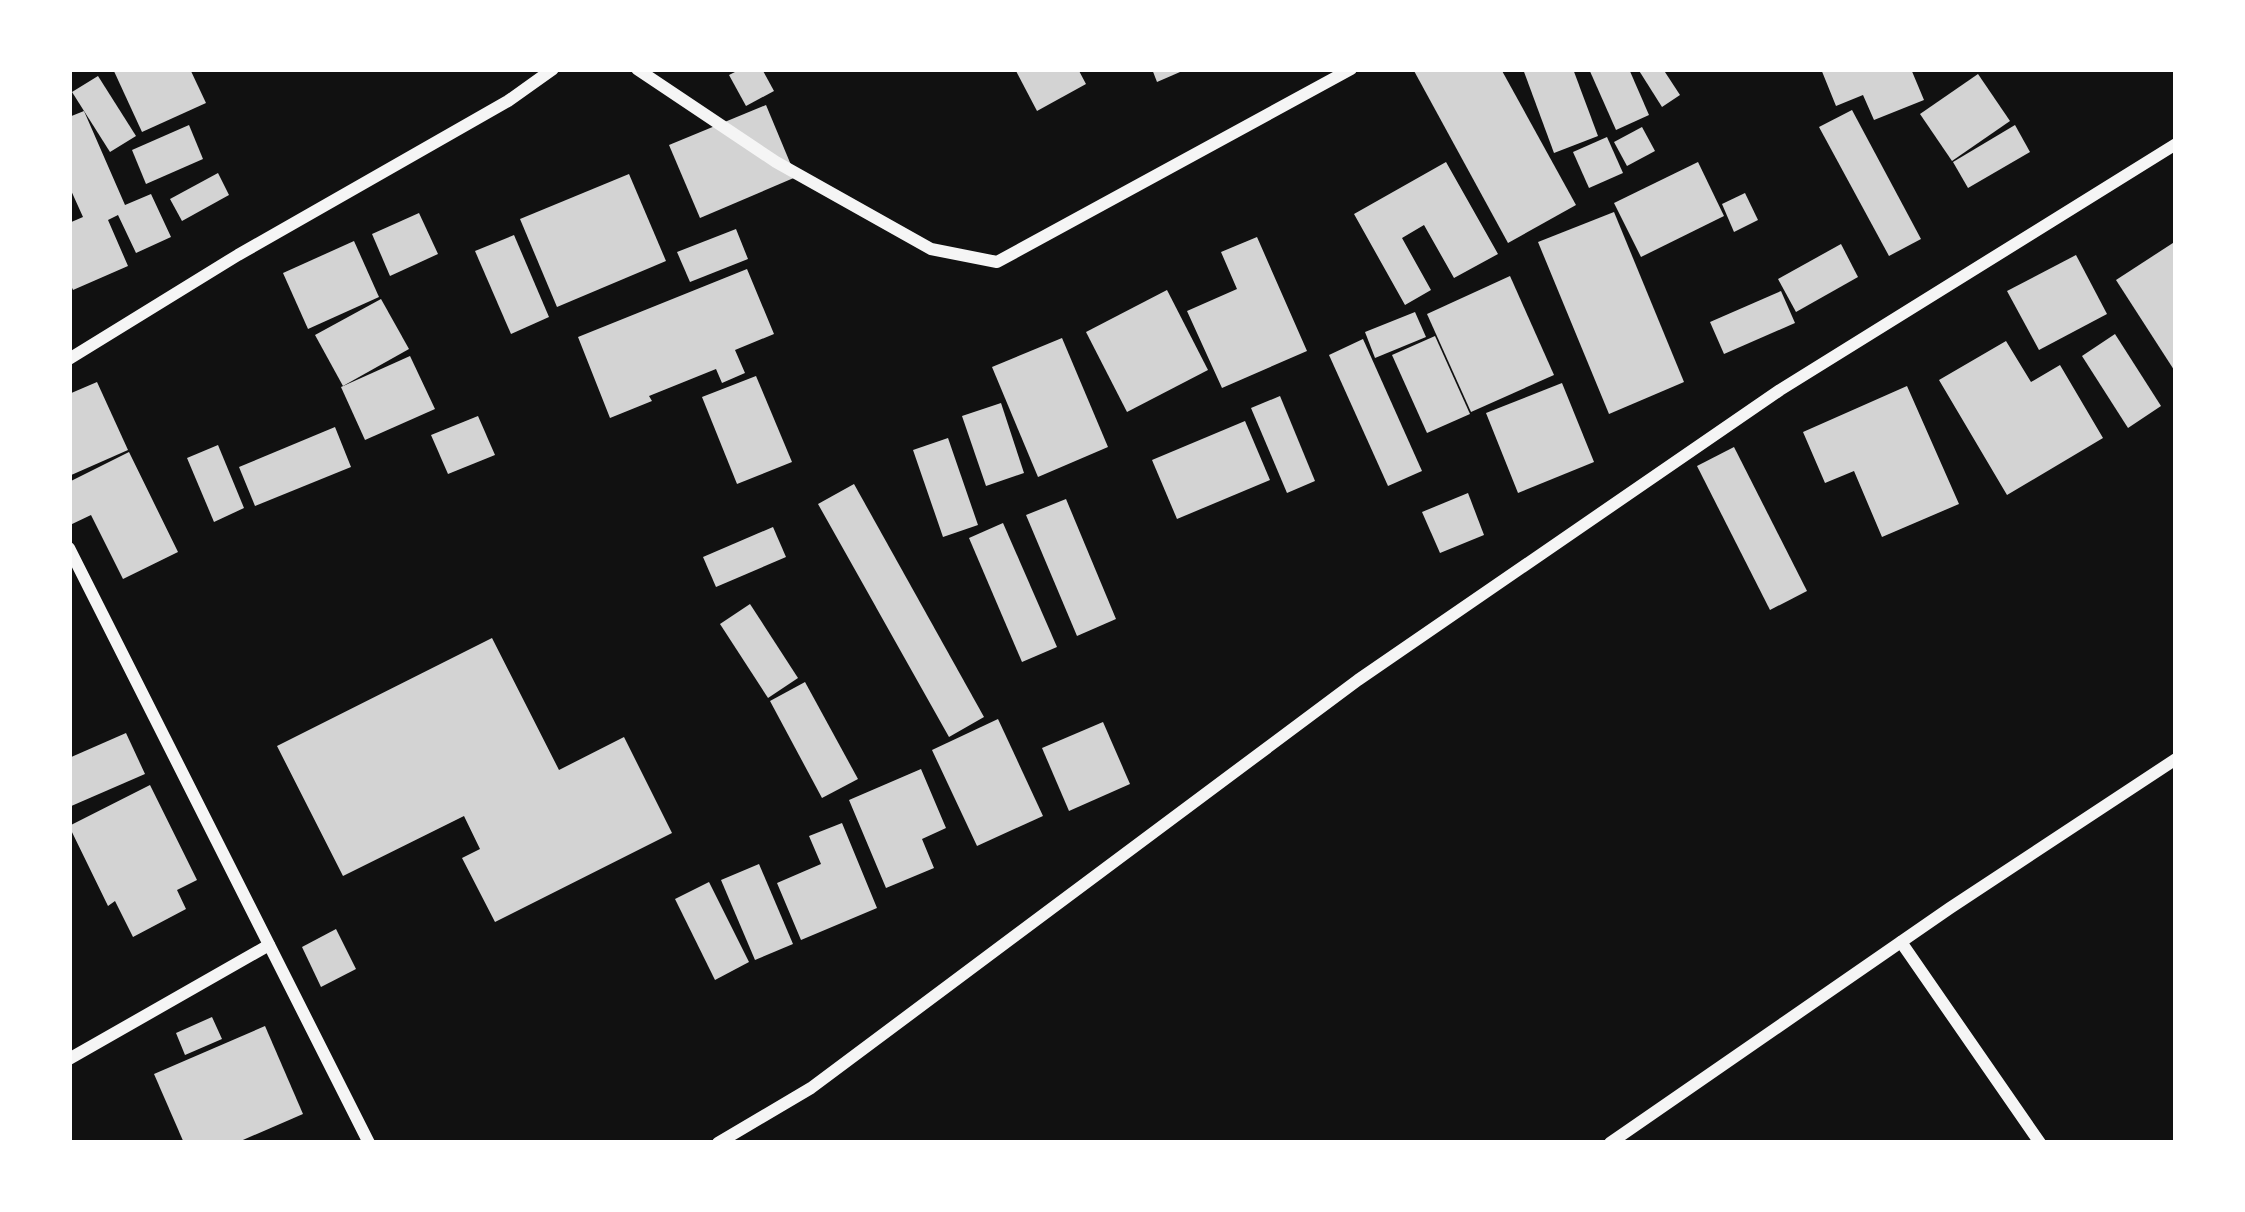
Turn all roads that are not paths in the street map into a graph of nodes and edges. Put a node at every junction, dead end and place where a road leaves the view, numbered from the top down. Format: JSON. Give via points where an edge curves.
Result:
{"nodes":[{"id":1,"x":553,"y":69,"type":"edge"},
{"id":2,"x":637,"y":69,"type":"edge"},
{"id":3,"x":1351,"y":69,"type":"edge"},
{"id":4,"x":2176,"y":145,"type":"edge"},
{"id":5,"x":69,"y":359,"type":"edge"},
{"id":6,"x":69,"y":548,"type":"edge"},
{"id":7,"x":2176,"y":759,"type":"edge"},
{"id":8,"x":1900,"y":942,"type":"junction"},
{"id":9,"x":269,"y":945,"type":"junction"},
{"id":10,"x":69,"y":1059,"type":"edge"},
{"id":11,"x":369,"y":1143,"type":"edge"},
{"id":12,"x":718,"y":1143,"type":"edge"},
{"id":13,"x":1610,"y":1143,"type":"edge"},
{"id":14,"x":2040,"y":1143,"type":"edge"}],
"edges":[{"from":1,"to":5,"type":"street"},
{"from":2,"to":3,"type":"street","via":[[776,162],[931,249],[997,262]]},
{"from":4,"to":12,"type":"street","via":[[1723,429],[1358,680],[811,1088]]},
{"from":6,"to":9,"type":"street"},
{"from":7,"to":8,"type":"street"},
{"from":8,"to":13,"type":"street"},
{"from":8,"to":14,"type":"street"},
{"from":9,"to":10,"type":"street"},
{"from":9,"to":11,"type":"street"}]}
